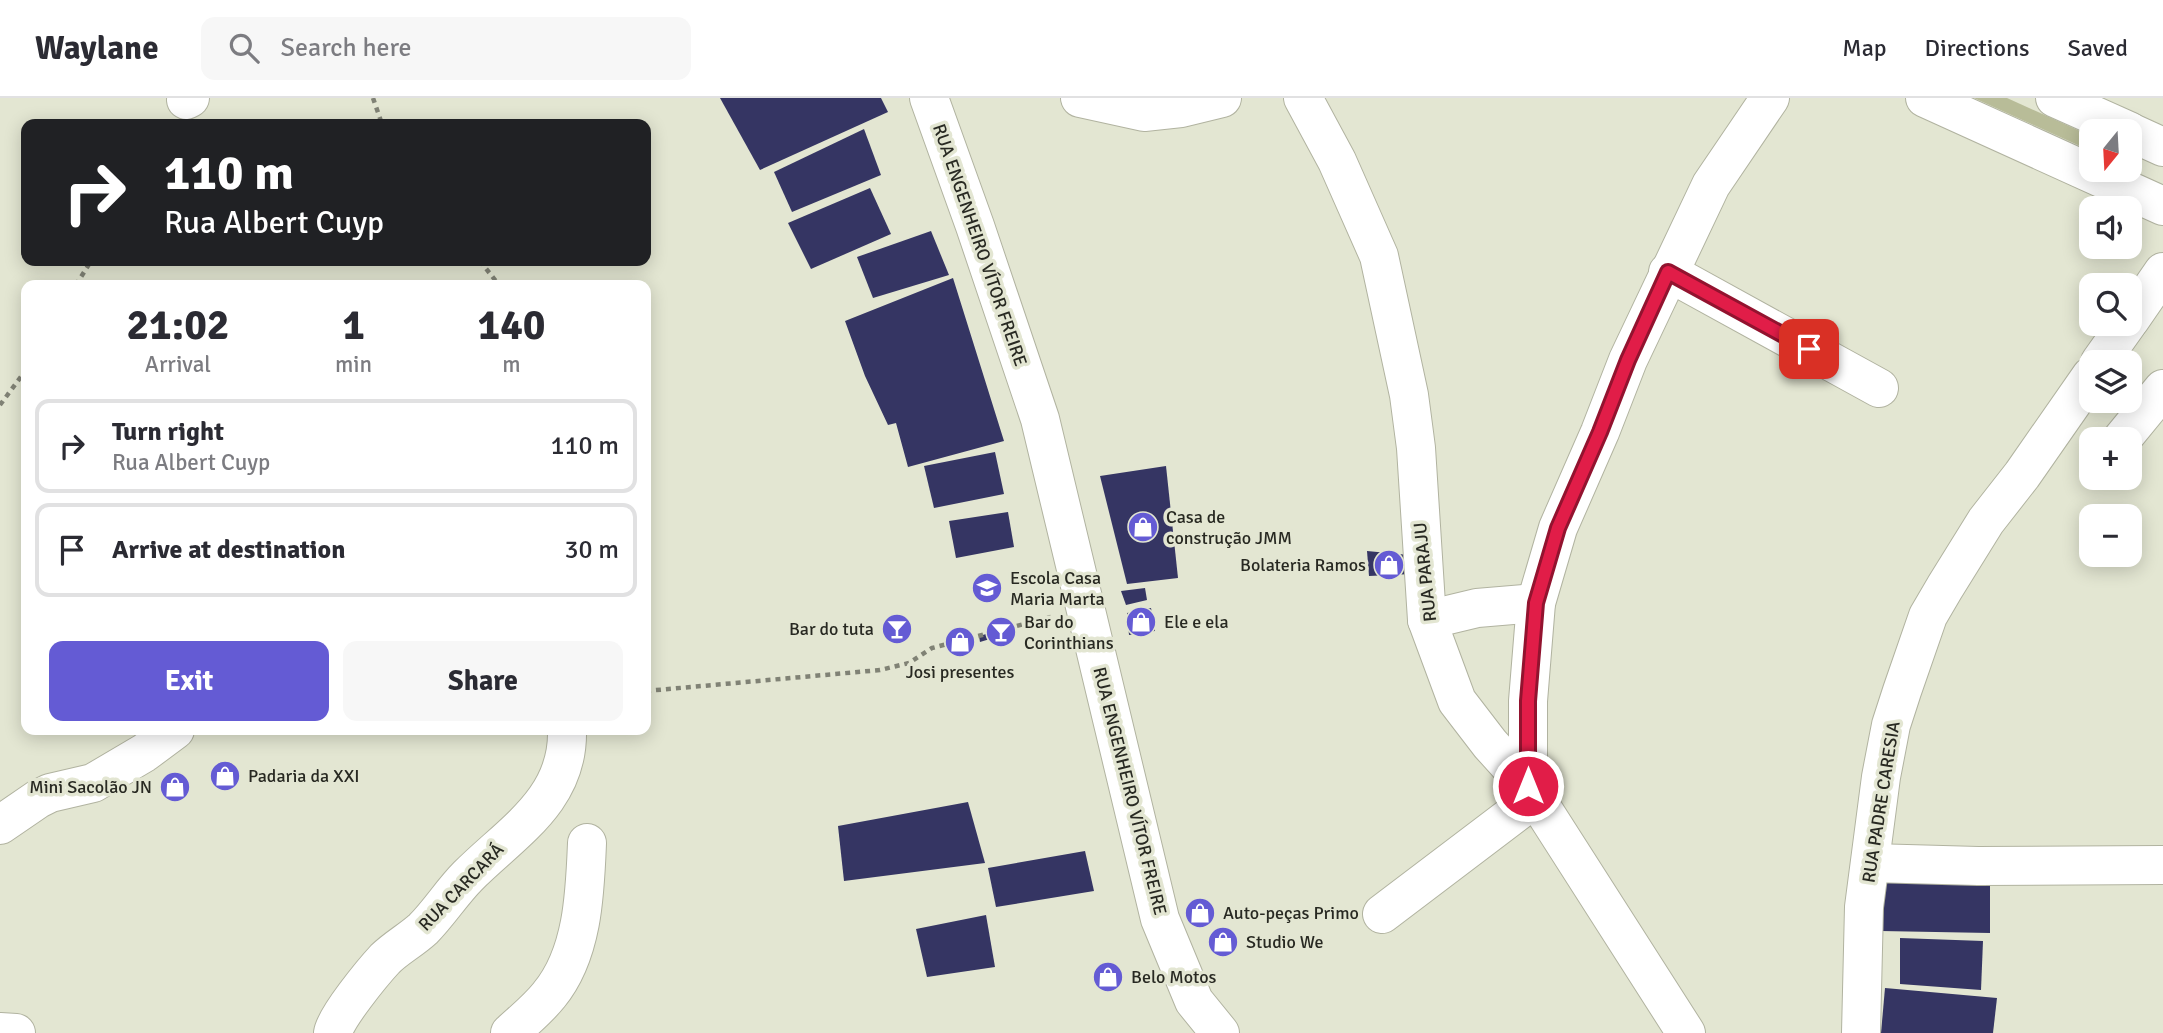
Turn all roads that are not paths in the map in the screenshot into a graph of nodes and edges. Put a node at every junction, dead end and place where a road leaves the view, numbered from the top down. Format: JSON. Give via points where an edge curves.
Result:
{"nodes":[{"id":1,"x":929,"y":98,"type":"edge"},
{"id":2,"x":1080,"y":98,"type":"edge"},
{"id":3,"x":1222,"y":98,"type":"edge"},
{"id":4,"x":1303,"y":98,"type":"edge"},
{"id":5,"x":1770,"y":98,"type":"edge"},
{"id":6,"x":1925,"y":98,"type":"edge"},
{"id":7,"x":2055,"y":98,"type":"edge"},
{"id":8,"x":2101,"y":119,"type":"edge"},
{"id":9,"x":2142,"y":138,"type":"edge"},
{"id":10,"x":2163,"y":147,"type":"edge"},
{"id":11,"x":2163,"y":206,"type":"edge"},
{"id":12,"x":1668,"y":272,"type":"junction"},
{"id":13,"x":2163,"y":272,"type":"edge"},
{"id":14,"x":2142,"y":302,"type":"edge"},
{"id":15,"x":1879,"y":388,"type":"dead end"},
{"id":16,"x":2163,"y":389,"type":"edge"},
{"id":17,"x":2079,"y":393,"type":"edge"},
{"id":18,"x":2132,"y":427,"type":"edge"},
{"id":19,"x":1536,"y":603,"type":"junction"},
{"id":20,"x":1427,"y":621,"type":"junction"},
{"id":21,"x":168,"y":735,"type":"edge"},
{"id":22,"x":567,"y":735,"type":"edge"},
{"id":23,"x":1532,"y":792,"type":"junction"},
{"id":24,"x":0,"y":825,"type":"edge"},
{"id":25,"x":587,"y":843,"type":"dead end"},
{"id":26,"x":1871,"y":863,"type":"junction"},
{"id":27,"x":2163,"y":865,"type":"edge"},
{"id":28,"x":1382,"y":914,"type":"dead end"},
{"id":29,"x":0,"y":1031,"type":"edge"},
{"id":30,"x":16,"y":1033,"type":"edge"},
{"id":31,"x":333,"y":1033,"type":"edge"},
{"id":32,"x":510,"y":1033,"type":"edge"},
{"id":33,"x":1220,"y":1033,"type":"edge"},
{"id":34,"x":1686,"y":1033,"type":"edge"},
{"id":35,"x":1861,"y":1033,"type":"edge"}],
"edges":[{"from":1,"to":33,"type":"street","name":"RUA ENGENHEIRO VÍTOR FREIRE","via":[[1040,419],[1160,919],[1194,1001]]},
{"from":2,"to":3,"type":"street","via":[[1144,112]]},
{"from":4,"to":20,"type":"street","name":"RUA PARAJU","via":[[1379,256],[1416,448]]},
{"from":5,"to":12,"type":"street","via":[[1711,185]]},
{"from":6,"to":11,"type":"street"},
{"from":7,"to":8,"type":"street"},
{"from":9,"to":10,"type":"street"},
{"from":12,"to":15,"type":"street"},
{"from":12,"to":19,"type":"street","via":[[1558,528]]},
{"from":13,"to":14,"type":"street"},
{"from":16,"to":18,"type":"street"},
{"from":17,"to":26,"type":"street","name":"RUA PADRE CARESIA","via":[[1986,521],[1928,617],[1891,725]]},
{"from":19,"to":20,"type":"street","via":[[1477,608]]},
{"from":19,"to":23,"type":"street","via":[[1528,701]]},
{"from":20,"to":23,"type":"street","name":"RUA PARAJU","via":[[1457,701]]},
{"from":21,"to":24,"type":"street","via":[[93,783],[50,793]]},
{"from":22,"to":31,"type":"street","name":"RUA CARCARÁ","via":[[558,776],[539,810],[467,877],[422,929],[385,959],[343,1012]]},
{"from":23,"to":28,"type":"street"},
{"from":23,"to":34,"type":"street","name":"RUA PARAJU"},
{"from":25,"to":32,"type":"street","via":[[585,889],[570,957],[550,995]]},
{"from":26,"to":27,"type":"street"},
{"from":26,"to":35,"type":"street","name":"RUA PADRE CARESIA","via":[[1864,906]]},
{"from":29,"to":30,"type":"street"}]}
